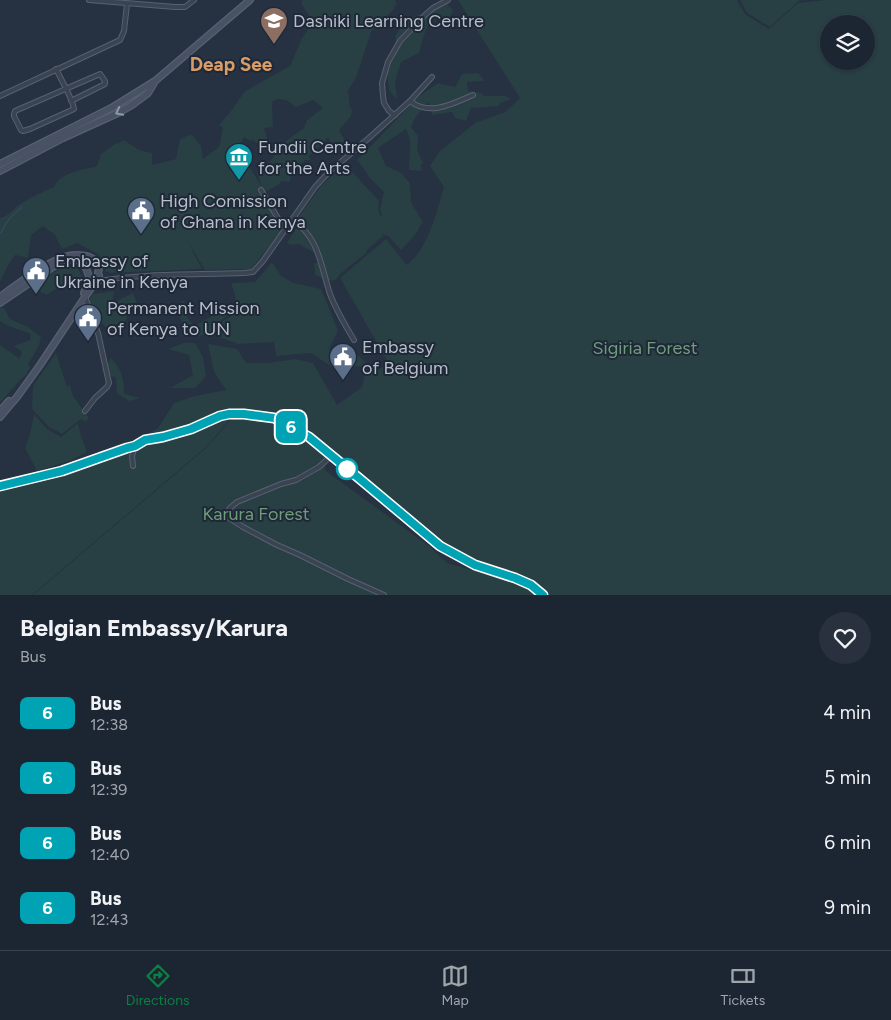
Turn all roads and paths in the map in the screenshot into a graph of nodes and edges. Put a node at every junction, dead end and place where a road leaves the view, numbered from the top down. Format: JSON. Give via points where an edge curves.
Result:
{"nodes":[{"id":1,"x":89,"y":0,"type":"edge"},
{"id":2,"x":194,"y":0,"type":"edge"},
{"id":3,"x":250,"y":0,"type":"edge"},
{"id":4,"x":448,"y":0,"type":"edge"},
{"id":5,"x":127,"y":4,"type":"junction"},
{"id":6,"x":56,"y":70,"type":"junction"},
{"id":7,"x":432,"y":77,"type":"dead end"},
{"id":8,"x":155,"y":81,"type":"junction"},
{"id":9,"x":66,"y":89,"type":"junction"},
{"id":10,"x":473,"y":94,"type":"dead end"},
{"id":11,"x":0,"y":96,"type":"edge"},
{"id":12,"x":71,"y":101,"type":"junction"},
{"id":13,"x":409,"y":102,"type":"junction"},
{"id":14,"x":395,"y":115,"type":"junction"},
{"id":15,"x":0,"y":164,"type":"edge"},
{"id":16,"x":0,"y":171,"type":"edge"},
{"id":17,"x":261,"y":190,"type":"dead end"},
{"id":18,"x":292,"y":220,"type":"junction"},
{"id":19,"x":285,"y":230,"type":"junction"},
{"id":20,"x":95,"y":278,"type":"junction"},
{"id":21,"x":85,"y":296,"type":"junction"},
{"id":22,"x":0,"y":298,"type":"edge"},
{"id":23,"x":0,"y":304,"type":"edge"},
{"id":24,"x":354,"y":340,"type":"dead end"},
{"id":25,"x":0,"y":410,"type":"edge"},
{"id":26,"x":85,"y":410,"type":"dead end"},
{"id":27,"x":0,"y":417,"type":"edge"},
{"id":28,"x":135,"y":446,"type":"junction"},
{"id":29,"x":330,"y":456,"type":"junction"},
{"id":30,"x":133,"y":466,"type":"dead end"},
{"id":31,"x":0,"y":486,"type":"edge"},
{"id":32,"x":384,"y":595,"type":"edge"},
{"id":33,"x":543,"y":595,"type":"edge"}],
"edges":[{"from":1,"to":5,"type":"street"},
{"from":2,"to":5,"type":"street","via":[[176,7]]},
{"from":3,"to":8,"type":"main road"},
{"from":4,"to":14,"type":"street","via":[[433,8],[400,40],[388,62],[382,83],[383,96],[389,111]]},
{"from":5,"to":6,"type":"street","via":[[120,40]]},
{"from":6,"to":9,"type":"street"},
{"from":6,"to":11,"type":"street"},
{"from":7,"to":13,"type":"street"},
{"from":8,"to":15,"type":"main road","via":[[113,107]]},
{"from":8,"to":16,"type":"main road","one_way":true,"via":[[148,93],[132,105]]},
{"from":9,"to":12,"type":"street"},
{"from":9,"to":12,"type":"street","via":[[100,74],[105,79],[105,84]]},
{"from":9,"to":12,"type":"street","via":[[15,111],[14,116],[21,130],[30,130],[72,111]]},
{"from":10,"to":13,"type":"street","via":[[436,108],[428,109]]},
{"from":13,"to":14,"type":"street"},
{"from":14,"to":18,"type":"street","via":[[328,173]]},
{"from":17,"to":19,"type":"street"},
{"from":18,"to":19,"type":"street"},
{"from":18,"to":24,"type":"street","via":[[298,223],[318,253],[330,293]]},
{"from":19,"to":20,"type":"street","via":[[256,270],[250,273]]},
{"from":20,"to":21,"type":"main road"},
{"from":20,"to":22,"type":"main road","via":[[98,269],[90,257],[64,257]]},
{"from":20,"to":23,"type":"main road","via":[[81,262],[67,260]]},
{"from":20,"to":25,"type":"main road","via":[[25,383]]},
{"from":21,"to":26,"type":"street","via":[[98,333],[109,382]]},
{"from":21,"to":27,"type":"main road","via":[[40,365]]},
{"from":28,"to":29,"type":"main road","via":[[145,440],[191,429],[220,416],[244,414],[274,418],[309,437]]},
{"from":28,"to":30,"type":"street"},
{"from":28,"to":31,"type":"main road","via":[[62,471]]},
{"from":29,"to":32,"type":"street","via":[[319,467],[296,480],[237,502],[226,516],[277,545]]},
{"from":29,"to":33,"type":"main road","via":[[440,546],[475,565],[531,585]]}]}
